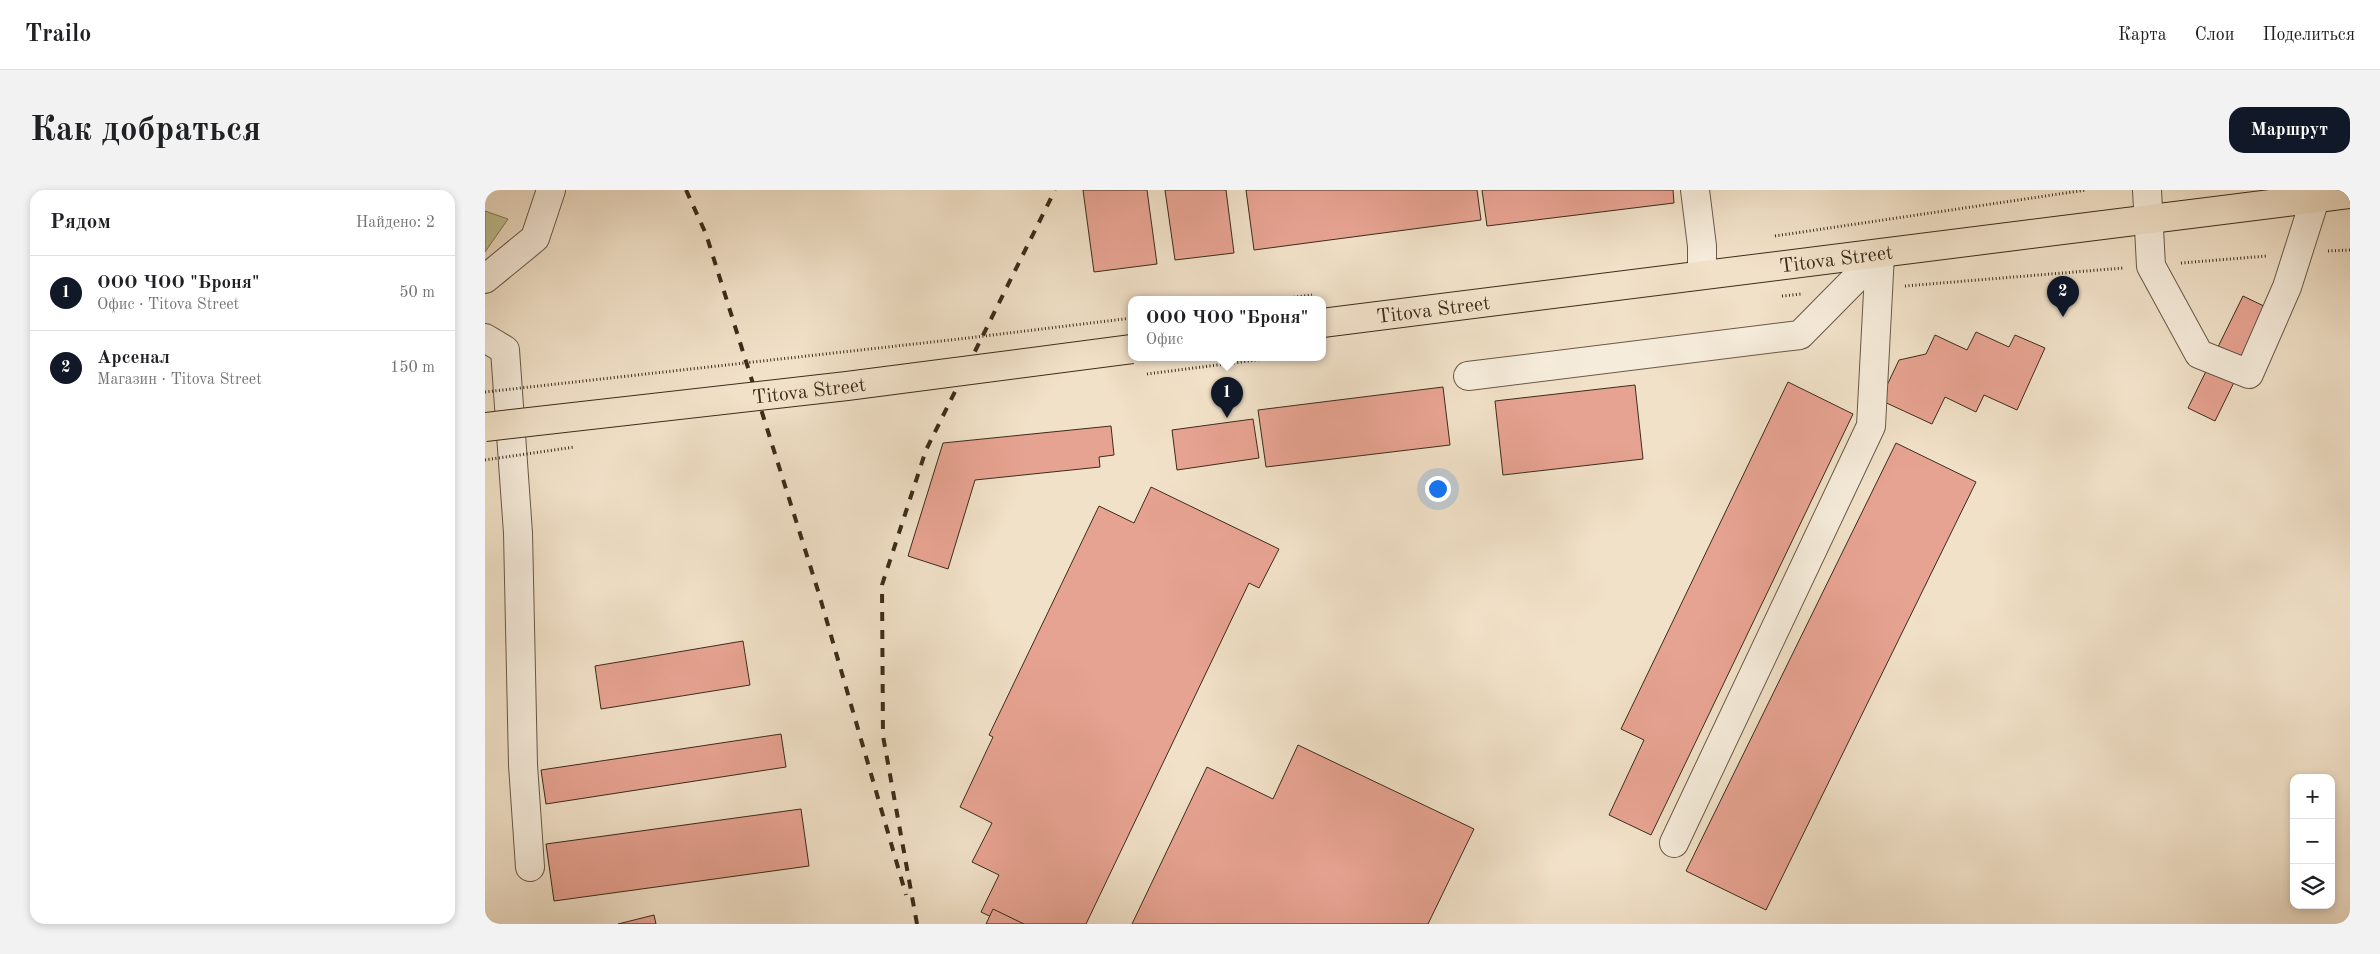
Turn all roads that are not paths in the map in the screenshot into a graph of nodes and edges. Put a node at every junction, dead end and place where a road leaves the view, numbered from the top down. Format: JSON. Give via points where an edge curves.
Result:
{"nodes":[{"id":1,"x":551,"y":190,"type":"edge"},
{"id":2,"x":1695,"y":190,"type":"edge"},
{"id":3,"x":2147,"y":190,"type":"edge"},
{"id":4,"x":2350,"y":194,"type":"edge"},
{"id":5,"x":2292,"y":198,"type":"edge"},
{"id":6,"x":2147,"y":220,"type":"junction"},
{"id":7,"x":1880,"y":254,"type":"junction"},
{"id":8,"x":1702,"y":275,"type":"junction"},
{"id":9,"x":485,"y":279,"type":"edge"},
{"id":10,"x":1326,"y":322,"type":"edge"},
{"id":11,"x":485,"y":338,"type":"edge"},
{"id":12,"x":1128,"y":350,"type":"edge"},
{"id":13,"x":1468,"y":376,"type":"dead end"},
{"id":14,"x":485,"y":427,"type":"edge"},
{"id":15,"x":1674,"y":842,"type":"dead end"},
{"id":16,"x":530,"y":867,"type":"dead end"}],
"edges":[{"from":1,"to":9,"type":"lane","via":[[535,238]]},
{"from":2,"to":8,"type":"lane"},
{"from":3,"to":6,"type":"lane"},
{"from":4,"to":5,"type":"main road","name":"Titova Street"},
{"from":5,"to":6,"type":"main road","name":"Titova Street"},
{"from":5,"to":6,"type":"lane","via":[[2287,287],[2249,374],[2199,354],[2151,266]]},
{"from":6,"to":7,"type":"main road","name":"Titova Street"},
{"from":7,"to":8,"type":"main road","name":"Titova Street"},
{"from":7,"to":13,"type":"lane","via":[[1800,335]]},
{"from":7,"to":15,"type":"lane","via":[[1871,426]]},
{"from":8,"to":10,"type":"main road","name":"Titova Street"},
{"from":11,"to":16,"type":"lane","via":[[505,350],[518,533],[523,765]]},
{"from":12,"to":14,"type":"main road","name":"Titova Street","bridge":true,"via":[[857,385]]}]}
